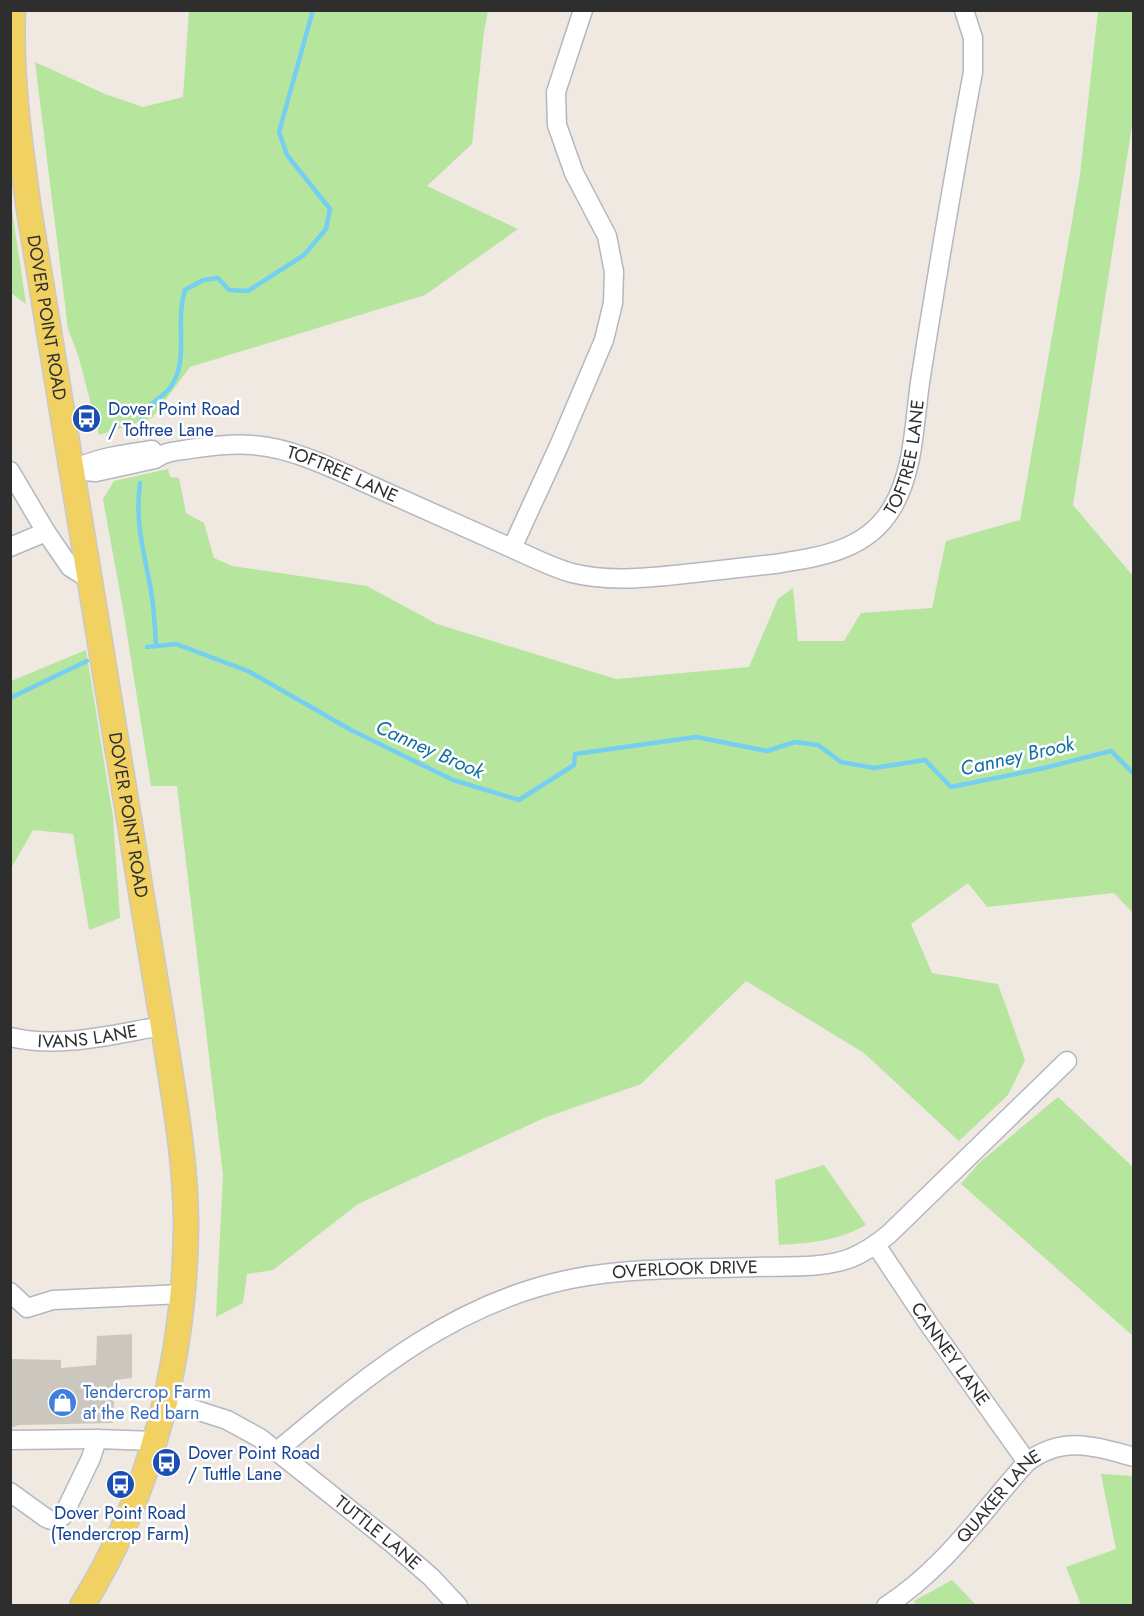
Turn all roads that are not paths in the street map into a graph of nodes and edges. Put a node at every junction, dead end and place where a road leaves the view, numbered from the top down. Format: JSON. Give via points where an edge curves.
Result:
{"nodes":[{"id":1,"x":13,"y":10,"type":"edge"},
{"id":2,"x":583,"y":10,"type":"edge"},
{"id":3,"x":964,"y":10,"type":"edge"},
{"id":4,"x":73,"y":470,"type":"junction"},
{"id":5,"x":10,"y":471,"type":"edge"},
{"id":6,"x":46,"y":532,"type":"junction"},
{"id":7,"x":10,"y":546,"type":"edge"},
{"id":8,"x":512,"y":548,"type":"junction"},
{"id":9,"x":89,"y":579,"type":"junction"},
{"id":10,"x":163,"y":1026,"type":"junction"},
{"id":11,"x":10,"y":1038,"type":"edge"},
{"id":12,"x":1067,"y":1061,"type":"dead end"},
{"id":13,"x":876,"y":1245,"type":"junction"},
{"id":14,"x":10,"y":1292,"type":"edge"},
{"id":15,"x":182,"y":1294,"type":"junction"},
{"id":16,"x":165,"y":1400,"type":"junction"},
{"id":17,"x":97,"y":1439,"type":"junction"},
{"id":18,"x":10,"y":1440,"type":"edge"},
{"id":19,"x":155,"y":1441,"type":"junction"},
{"id":20,"x":276,"y":1451,"type":"junction"},
{"id":21,"x":1134,"y":1457,"type":"edge"},
{"id":22,"x":1027,"y":1462,"type":"junction"},
{"id":23,"x":10,"y":1492,"type":"edge"},
{"id":24,"x":82,"y":1605,"type":"edge"},
{"id":25,"x":458,"y":1605,"type":"edge"},
{"id":26,"x":886,"y":1605,"type":"edge"}],
"edges":[{"from":1,"to":4,"type":"main road","name":"DOVER POINT ROAD","via":[[18,133]]},
{"from":2,"to":8,"type":"street","via":[[556,92],[557,124],[574,173],[607,236],[614,272],[613,303],[604,340]]},
{"from":3,"to":8,"type":"street","name":"TOFTREE LANE","via":[[973,38],[973,72],[911,446],[899,494],[880,524],[854,544],[823,556],[636,579],[602,579],[569,572]]},
{"from":4,"to":8,"type":"street","name":"TOFTREE LANE","via":[[115,455],[253,445],[279,450],[348,476]]},
{"from":4,"to":9,"type":"main road","name":"DOVER POINT ROAD"},
{"from":5,"to":6,"type":"street"},
{"from":6,"to":7,"type":"street"},
{"from":6,"to":9,"type":"street","via":[[70,567]]},
{"from":9,"to":10,"type":"main road","name":"DOVER POINT ROAD"},
{"from":10,"to":11,"type":"street","name":"IVANS LANE","via":[[64,1042]]},
{"from":10,"to":15,"type":"main road","name":"DOVER POINT ROAD","via":[[184,1186]]},
{"from":12,"to":13,"type":"street","name":"OVERLOOK DRIVE"},
{"from":13,"to":20,"type":"street","name":"OVERLOOK DRIVE","via":[[849,1258],[812,1266],[622,1272],[522,1292],[428,1335],[385,1364]]},
{"from":13,"to":22,"type":"street","name":"CANNEY LANE"},
{"from":14,"to":15,"type":"street","via":[[27,1308],[53,1300]]},
{"from":15,"to":16,"type":"main road","name":"DOVER POINT ROAD"},
{"from":16,"to":19,"type":"main road","name":"DOVER POINT ROAD"},
{"from":16,"to":20,"type":"street","name":"TUTTLE LANE","via":[[227,1420]]},
{"from":17,"to":18,"type":"street"},
{"from":17,"to":19,"type":"street"},
{"from":17,"to":23,"type":"street","via":[[63,1516],[57,1520],[51,1521]]},
{"from":19,"to":24,"type":"main road","name":"DOVER POINT ROAD","via":[[131,1507]]},
{"from":20,"to":25,"type":"street","name":"TUTTLE LANE","via":[[393,1544]]},
{"from":21,"to":22,"type":"street","name":"QUAKER LANE","via":[[1091,1446],[1065,1445],[1039,1453]]},
{"from":22,"to":26,"type":"street","name":"QUAKER LANE","via":[[939,1564]]}]}
